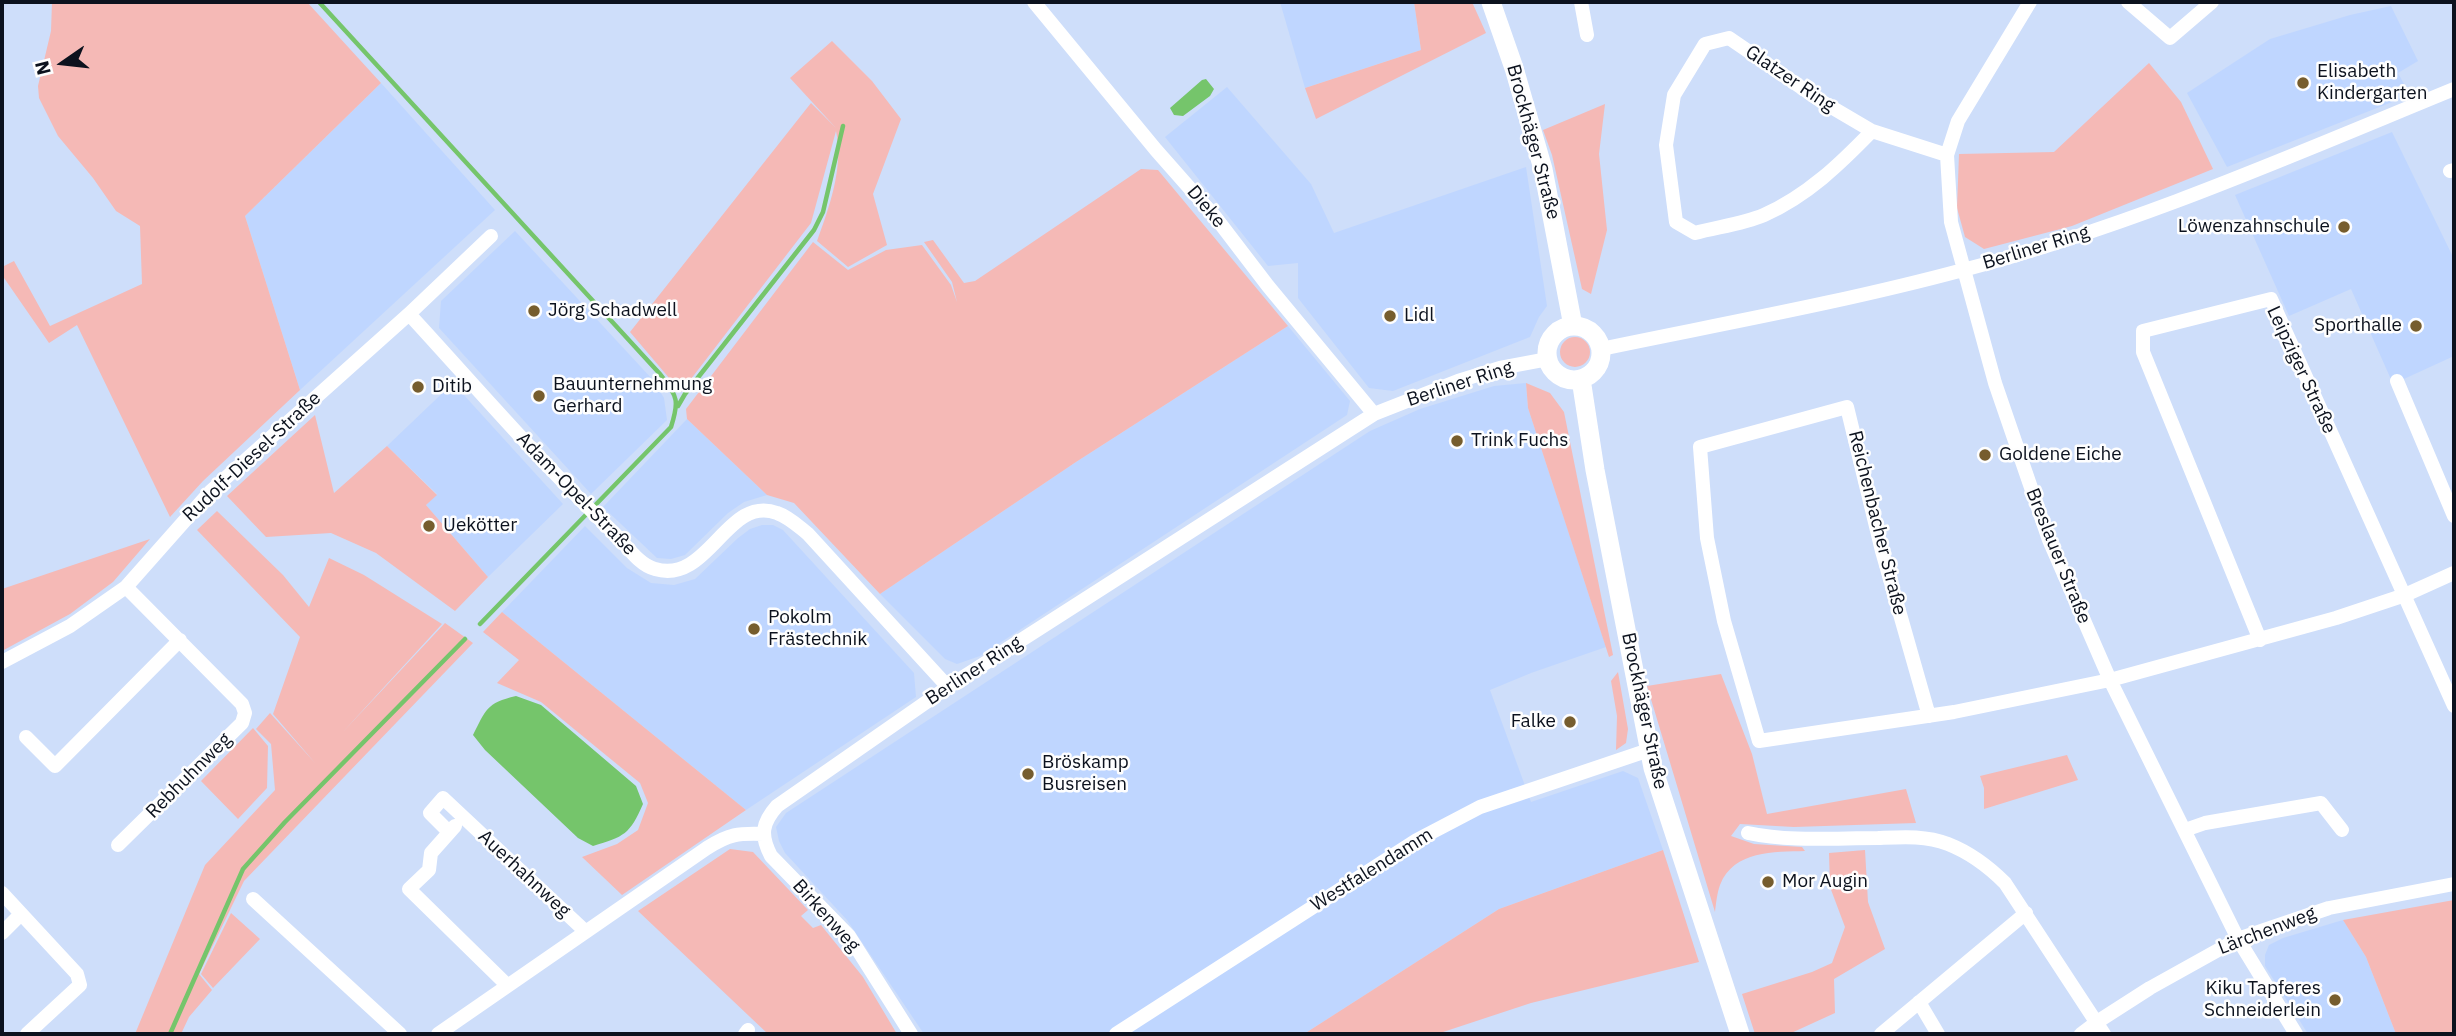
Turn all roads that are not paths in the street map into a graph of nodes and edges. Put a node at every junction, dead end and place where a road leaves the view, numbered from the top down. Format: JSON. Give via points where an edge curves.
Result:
{"nodes":[{"id":1,"x":1034,"y":2,"type":"edge"},
{"id":2,"x":1490,"y":2,"type":"edge"},
{"id":3,"x":1581,"y":2,"type":"edge"},
{"id":4,"x":2030,"y":2,"type":"edge"},
{"id":5,"x":2128,"y":2,"type":"edge"},
{"id":6,"x":2212,"y":2,"type":"edge"},
{"id":7,"x":1587,"y":35,"type":"dead end"},
{"id":8,"x":2454,"y":89,"type":"edge"},
{"id":9,"x":1872,"y":131,"type":"junction"},
{"id":10,"x":1947,"y":155,"type":"junction"},
{"id":11,"x":491,"y":236,"type":"dead end"},
{"id":12,"x":1964,"y":270,"type":"junction"},
{"id":13,"x":409,"y":314,"type":"junction"},
{"id":14,"x":1573,"y":326,"type":"junction"},
{"id":15,"x":1601,"y":349,"type":"junction"},
{"id":16,"x":1548,"y":359,"type":"junction"},
{"id":17,"x":1581,"y":379,"type":"junction"},
{"id":18,"x":2397,"y":381,"type":"dead end"},
{"id":19,"x":1374,"y":414,"type":"junction"},
{"id":20,"x":2454,"y":516,"type":"edge"},
{"id":21,"x":2454,"y":573,"type":"edge"},
{"id":22,"x":126,"y":587,"type":"junction"},
{"id":23,"x":2405,"y":595,"type":"junction"},
{"id":24,"x":180,"y":640,"type":"junction"},
{"id":25,"x":2260,"y":640,"type":"junction"},
{"id":26,"x":2,"y":662,"type":"edge"},
{"id":27,"x":2110,"y":680,"type":"junction"},
{"id":28,"x":947,"y":687,"type":"junction"},
{"id":29,"x":2454,"y":706,"type":"edge"},
{"id":30,"x":1929,"y":716,"type":"junction"},
{"id":31,"x":26,"y":737,"type":"dead end"},
{"id":32,"x":1649,"y":750,"type":"junction"},
{"id":33,"x":463,"y":817,"type":"junction"},
{"id":34,"x":2185,"y":830,"type":"junction"},
{"id":35,"x":2342,"y":830,"type":"dead end"},
{"id":36,"x":449,"y":832,"type":"junction"},
{"id":37,"x":1748,"y":833,"type":"dead end"},
{"id":38,"x":764,"y":834,"type":"junction"},
{"id":39,"x":118,"y":845,"type":"dead end"},
{"id":40,"x":2454,"y":884,"type":"edge"},
{"id":41,"x":2,"y":893,"type":"edge"},
{"id":42,"x":253,"y":899,"type":"dead end"},
{"id":43,"x":2026,"y":913,"type":"junction"},
{"id":44,"x":21,"y":914,"type":"junction"},
{"id":45,"x":585,"y":931,"type":"junction"},
{"id":46,"x":2,"y":933,"type":"edge"},
{"id":47,"x":2238,"y":939,"type":"junction"},
{"id":48,"x":507,"y":985,"type":"junction"},
{"id":49,"x":1919,"y":1002,"type":"junction"},
{"id":50,"x":2101,"y":1028,"type":"edge"},
{"id":51,"x":27,"y":1034,"type":"edge"},
{"id":52,"x":400,"y":1034,"type":"edge"},
{"id":53,"x":438,"y":1034,"type":"edge"},
{"id":54,"x":911,"y":1034,"type":"edge"},
{"id":55,"x":1116,"y":1034,"type":"edge"},
{"id":56,"x":1740,"y":1034,"type":"edge"},
{"id":57,"x":1881,"y":1034,"type":"edge"},
{"id":58,"x":1938,"y":1034,"type":"edge"},
{"id":59,"x":2081,"y":1034,"type":"edge"},
{"id":60,"x":2296,"y":1034,"type":"edge"}],
"edges":[{"from":1,"to":19,"type":"street","name":"Dieke"},
{"from":2,"to":14,"type":"street","name":"Brockhäger Straße","via":[[1543,169]]},
{"from":3,"to":7,"type":"street"},
{"from":4,"to":10,"type":"street","via":[[1958,121]]},
{"from":5,"to":6,"type":"street","via":[[2170,38]]},
{"from":8,"to":12,"type":"street","name":"Berliner Ring","via":[[2213,187]]},
{"from":9,"to":9,"type":"street","name":"Glatzer Ring","via":[[1729,38],[1705,44],[1674,95],[1666,145],[1676,222],[1695,233],[1763,215],[1840,165]]},
{"from":9,"to":10,"type":"street","name":"Glatzer Ring"},
{"from":10,"to":12,"type":"street","name":"Breslauer Straße","via":[[1951,222]]},
{"from":11,"to":13,"type":"street","name":"Rudolf-Diesel-Straße"},
{"from":12,"to":15,"type":"street","name":"Berliner Ring"},
{"from":12,"to":27,"type":"street","name":"Breslauer Straße","via":[[1995,383],[2049,540]]},
{"from":13,"to":22,"type":"street","name":"Rudolf-Diesel-Straße","via":[[211,491]]},
{"from":13,"to":28,"type":"street","name":"Adam-Opel-Straße","via":[[578,498],[645,563],[672,571],[690,566],[744,516],[776,512],[808,534]]},
{"from":14,"to":15,"type":"street","via":[[1588,330]]},
{"from":14,"to":16,"type":"street","via":[[1556,333]]},
{"from":15,"to":17,"type":"street","via":[[1599,365]]},
{"from":16,"to":17,"type":"street","via":[[1556,373]]},
{"from":16,"to":19,"type":"street","name":"Berliner Ring","via":[[1458,381]]},
{"from":17,"to":32,"type":"street","name":"Brockhäger Straße"},
{"from":18,"to":20,"type":"street"},
{"from":19,"to":28,"type":"street","name":"Berliner Ring"},
{"from":21,"to":23,"type":"street","name":"Reichenbacher Straße"},
{"from":22,"to":24,"type":"street","name":"Rebhuhnweg"},
{"from":22,"to":26,"type":"street","name":"Rudolf-Diesel-Straße","via":[[70,626]]},
{"from":23,"to":25,"type":"street","name":"Reichenbacher Straße"},
{"from":23,"to":25,"type":"street","name":"Leipziger Straße","via":[[2271,299],[2143,331],[2143,352]]},
{"from":23,"to":29,"type":"street","name":"Leipziger Straße"},
{"from":24,"to":31,"type":"street","via":[[55,766]]},
{"from":24,"to":39,"type":"street","name":"Rebhuhnweg","via":[[242,704],[242,723]]},
{"from":25,"to":27,"type":"street","name":"Reichenbacher Straße"},
{"from":27,"to":30,"type":"street","name":"Reichenbacher Straße"},
{"from":27,"to":34,"type":"street","name":"Breslauer Straße"},
{"from":28,"to":38,"type":"street","name":"Berliner Ring","via":[[777,806],[766,819]]},
{"from":30,"to":30,"type":"street","name":"Reichenbacher Straße","via":[[1759,741],[1724,621],[1707,538],[1700,447],[1847,407]]},
{"from":32,"to":55,"type":"street","name":"Westfalendamm","via":[[1480,807],[1417,840]]},
{"from":32,"to":56,"type":"street","name":"Brockhäger Straße"},
{"from":33,"to":36,"type":"street","name":"Auerhahnweg"},
{"from":33,"to":36,"type":"street","name":"Auerhahnweg","via":[[443,798],[430,813]]},
{"from":33,"to":45,"type":"street","name":"Auerhahnweg"},
{"from":34,"to":35,"type":"street","via":[[2321,803]]},
{"from":34,"to":47,"type":"street","name":"Breslauer Straße"},
{"from":36,"to":48,"type":"street","name":"Auerhahnweg","via":[[431,853],[429,870],[409,889]]},
{"from":37,"to":43,"type":"street","via":[[1786,838],[1919,837],[1946,843],[1988,865]]},
{"from":38,"to":45,"type":"street","via":[[727,836]]},
{"from":38,"to":54,"type":"street","name":"Birkenweg","via":[[771,856],[849,936]]},
{"from":40,"to":47,"type":"street","name":"Lärchenweg","via":[[2329,908]]},
{"from":41,"to":44,"type":"street"},
{"from":42,"to":52,"type":"street"},
{"from":43,"to":49,"type":"street"},
{"from":43,"to":50,"type":"street"},
{"from":44,"to":46,"type":"street"},
{"from":44,"to":51,"type":"street","via":[[78,974],[80,985]]},
{"from":45,"to":48,"type":"street"},
{"from":47,"to":50,"type":"street","name":"Lärchenweg","via":[[2150,988]]},
{"from":47,"to":60,"type":"street","name":"Breslauer Straße"},
{"from":48,"to":53,"type":"street"},
{"from":49,"to":57,"type":"street"},
{"from":49,"to":58,"type":"street"},
{"from":50,"to":59,"type":"street","name":"Lärchenweg"}]}
